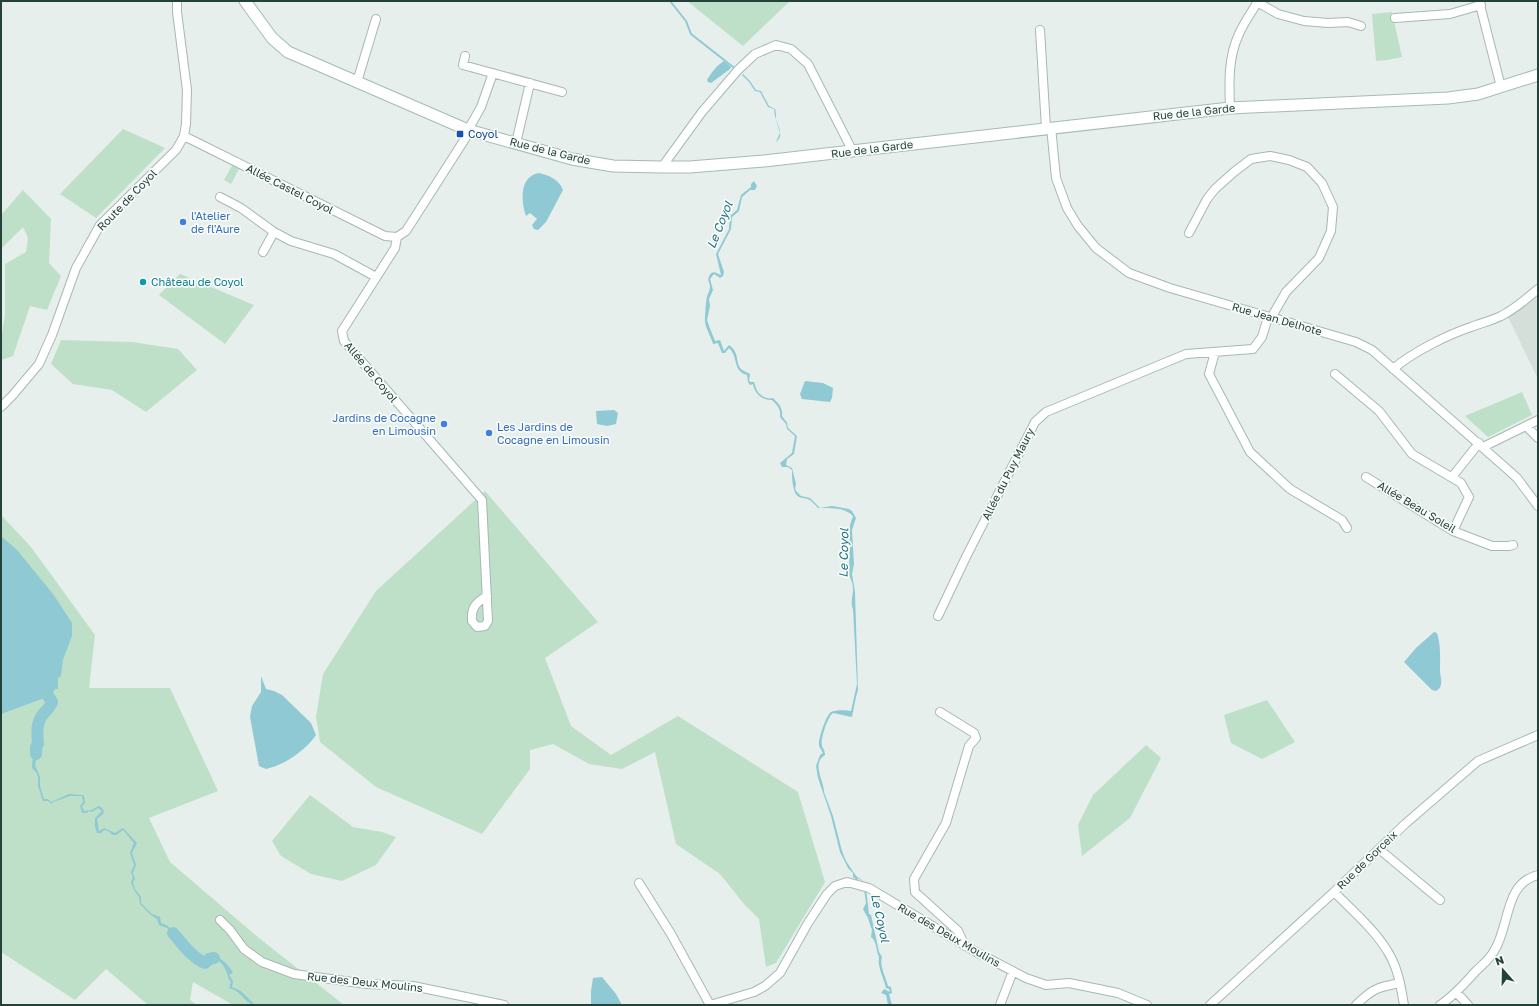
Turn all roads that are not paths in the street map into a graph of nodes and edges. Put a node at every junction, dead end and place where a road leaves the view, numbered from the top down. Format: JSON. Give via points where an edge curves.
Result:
{"nodes":[{"id":1,"x":177,"y":1,"type":"edge"},
{"id":2,"x":245,"y":1,"type":"edge"},
{"id":3,"x":1257,"y":2,"type":"edge"},
{"id":4,"x":1480,"y":3,"type":"edge"},
{"id":5,"x":1395,"y":18,"type":"dead end"},
{"id":6,"x":376,"y":19,"type":"dead end"},
{"id":7,"x":1362,"y":26,"type":"dead end"},
{"id":8,"x":1040,"y":30,"type":"dead end"},
{"id":9,"x":464,"y":56,"type":"dead end"},
{"id":10,"x":492,"y":73,"type":"junction"},
{"id":11,"x":1538,"y":75,"type":"edge"},
{"id":12,"x":358,"y":82,"type":"junction"},
{"id":13,"x":530,"y":83,"type":"junction"},
{"id":14,"x":1500,"y":87,"type":"junction"},
{"id":15,"x":562,"y":92,"type":"dead end"},
{"id":16,"x":1230,"y":108,"type":"junction"},
{"id":17,"x":1048,"y":128,"type":"junction"},
{"id":18,"x":469,"y":130,"type":"junction"},
{"id":19,"x":184,"y":136,"type":"junction"},
{"id":20,"x":516,"y":143,"type":"junction"},
{"id":21,"x":851,"y":152,"type":"junction"},
{"id":22,"x":662,"y":168,"type":"junction"},
{"id":23,"x":220,"y":197,"type":"dead end"},
{"id":24,"x":274,"y":232,"type":"junction"},
{"id":25,"x":1189,"y":233,"type":"dead end"},
{"id":26,"x":397,"y":237,"type":"junction"},
{"id":27,"x":263,"y":252,"type":"dead end"},
{"id":28,"x":376,"y":277,"type":"junction"},
{"id":29,"x":1538,"y":289,"type":"edge"},
{"id":30,"x":1270,"y":317,"type":"junction"},
{"id":31,"x":1215,"y":352,"type":"junction"},
{"id":32,"x":1393,"y":369,"type":"junction"},
{"id":33,"x":1335,"y":374,"type":"dead end"},
{"id":34,"x":1,"y":407,"type":"edge"},
{"id":35,"x":1538,"y":420,"type":"edge"},
{"id":36,"x":1527,"y":426,"type":"junction"},
{"id":37,"x":1538,"y":438,"type":"edge"},
{"id":38,"x":1481,"y":445,"type":"junction"},
{"id":39,"x":1366,"y":477,"type":"dead end"},
{"id":40,"x":1452,"y":478,"type":"junction"},
{"id":41,"x":1538,"y":506,"type":"edge"},
{"id":42,"x":1347,"y":528,"type":"dead end"},
{"id":43,"x":1454,"y":531,"type":"junction"},
{"id":44,"x":1514,"y":545,"type":"dead end"},
{"id":45,"x":487,"y":596,"type":"dead end"},
{"id":46,"x":938,"y":616,"type":"dead end"},
{"id":47,"x":940,"y":712,"type":"dead end"},
{"id":48,"x":1538,"y":735,"type":"edge"},
{"id":49,"x":1379,"y":849,"type":"junction"},
{"id":50,"x":1538,"y":875,"type":"edge"},
{"id":51,"x":640,"y":883,"type":"dead end"},
{"id":52,"x":1334,"y":892,"type":"junction"},
{"id":53,"x":1440,"y":900,"type":"dead end"},
{"id":54,"x":220,"y":920,"type":"dead end"},
{"id":55,"x":966,"y":946,"type":"junction"},
{"id":56,"x":1013,"y":971,"type":"junction"},
{"id":57,"x":1400,"y":983,"type":"junction"},
{"id":58,"x":1456,"y":992,"type":"junction"},
{"id":59,"x":504,"y":1005,"type":"edge"},
{"id":60,"x":710,"y":1005,"type":"edge"},
{"id":61,"x":1000,"y":1005,"type":"edge"},
{"id":62,"x":1147,"y":1005,"type":"edge"},
{"id":63,"x":1210,"y":1005,"type":"edge"},
{"id":64,"x":1356,"y":1005,"type":"edge"},
{"id":65,"x":1404,"y":1005,"type":"edge"},
{"id":66,"x":1440,"y":1005,"type":"edge"},
{"id":67,"x":1468,"y":1005,"type":"edge"}],
"edges":[{"from":1,"to":19,"type":"street","name":"Route de Coyol","via":[[186,90]]},
{"from":2,"to":12,"type":"main road","name":"Rue de la Garde","via":[[272,38],[288,52]]},
{"from":3,"to":7,"type":"street","via":[[1278,14],[1304,21],[1348,22]]},
{"from":3,"to":16,"type":"street","via":[[1238,34],[1233,50]]},
{"from":4,"to":5,"type":"street","via":[[1450,14]]},
{"from":4,"to":14,"type":"street"},
{"from":6,"to":12,"type":"street"},
{"from":8,"to":17,"type":"street","name":"Rue Jean Delhote"},
{"from":9,"to":10,"type":"street","via":[[463,65]]},
{"from":10,"to":13,"type":"street"},
{"from":10,"to":18,"type":"street","name":"Allée de Coyol","via":[[481,107]]},
{"from":11,"to":14,"type":"main road","name":"Rue de la Garde"},
{"from":12,"to":18,"type":"main road","name":"Rue de la Garde"},
{"from":13,"to":15,"type":"street"},
{"from":13,"to":20,"type":"street"},
{"from":14,"to":16,"type":"main road","name":"Rue de la Garde","via":[[1478,94],[1448,98]]},
{"from":16,"to":17,"type":"main road","name":"Rue de la Garde"},
{"from":17,"to":21,"type":"main road","name":"Rue de la Garde"},
{"from":17,"to":30,"type":"street","name":"Rue Jean Delhote","via":[[1056,178],[1068,208],[1078,226],[1096,248],[1129,273],[1170,288]]},
{"from":18,"to":20,"type":"main road","name":"Rue de la Garde"},
{"from":18,"to":26,"type":"street","name":"Allée de Coyol","via":[[406,231]]},
{"from":19,"to":26,"type":"street","name":"Allée Castel Coyol","via":[[385,236]]},
{"from":19,"to":34,"type":"street","name":"Route de Coyol","via":[[176,150],[100,225],[76,268],[52,335],[38,364]]},
{"from":20,"to":22,"type":"main road","name":"Rue de la Garde","via":[[572,159],[613,166]]},
{"from":21,"to":22,"type":"main road","name":"Rue de la Garde"},
{"from":21,"to":22,"type":"street","via":[[808,64],[791,49],[776,45],[755,54],[738,70],[702,112]]},
{"from":23,"to":24,"type":"street","via":[[241,208]]},
{"from":24,"to":27,"type":"street"},
{"from":24,"to":28,"type":"street","via":[[291,241],[334,254]]},
{"from":25,"to":30,"type":"street","via":[[1215,189],[1251,160],[1270,156],[1307,167],[1322,183],[1333,207],[1331,231],[1319,258],[1286,292]]},
{"from":26,"to":28,"type":"street","name":"Allée de Coyol","via":[[395,248]]},
{"from":28,"to":45,"type":"street","name":"Allée de Coyol","via":[[342,331],[344,341],[482,500]]},
{"from":29,"to":32,"type":"street","via":[[1501,316],[1445,338]]},
{"from":30,"to":31,"type":"street","name":"Allée du Puy Maury","via":[[1262,337],[1253,349]]},
{"from":30,"to":32,"type":"street","name":"Rue Jean Delhote","via":[[1356,342],[1372,350]]},
{"from":31,"to":42,"type":"street","via":[[1209,374],[1250,452],[1290,489],[1342,520]]},
{"from":31,"to":46,"type":"street","name":"Allée du Puy Maury","via":[[1186,354],[1046,412],[1035,422]]},
{"from":32,"to":38,"type":"street","name":"Rue Jean Delhote"},
{"from":33,"to":40,"type":"street","via":[[1379,412],[1412,454]]},
{"from":35,"to":36,"type":"street"},
{"from":36,"to":37,"type":"street"},
{"from":36,"to":38,"type":"street"},
{"from":38,"to":40,"type":"street"},
{"from":38,"to":41,"type":"street","name":"Rue Jean Delhote","via":[[1517,478]]},
{"from":39,"to":43,"type":"street","name":"Allée Beau Soleil"},
{"from":40,"to":43,"type":"street","via":[[1461,483],[1469,496]]},
{"from":43,"to":44,"type":"street","name":"Allée Beau Soleil","via":[[1492,546]]},
{"from":47,"to":55,"type":"street","via":[[974,733],[976,738],[969,746],[946,823],[914,879],[915,892],[958,931]]},
{"from":48,"to":49,"type":"street","name":"Rue de Gorceix","via":[[1478,761]]},
{"from":49,"to":52,"type":"street","name":"Rue de Gorceix"},
{"from":49,"to":53,"type":"street"},
{"from":50,"to":58,"type":"street","via":[[1523,883],[1512,897],[1494,951]]},
{"from":51,"to":60,"type":"street"},
{"from":52,"to":57,"type":"street","via":[[1388,952]]},
{"from":52,"to":63,"type":"street","name":"Rue de Gorceix"},
{"from":54,"to":59,"type":"street","name":"Rue des Deux Moulins","via":[[244,949],[262,962],[294,974],[366,984],[413,986]]},
{"from":55,"to":56,"type":"street","name":"Rue des Deux Moulins"},
{"from":55,"to":60,"type":"street","name":"Rue des Deux Moulins","via":[[869,888],[847,882],[835,886],[827,894],[780,973],[754,992]]},
{"from":56,"to":61,"type":"street"},
{"from":56,"to":62,"type":"street","name":"Rue des Deux Moulins","via":[[1046,985],[1069,983],[1111,991]]},
{"from":57,"to":64,"type":"street","via":[[1380,986]]},
{"from":57,"to":65,"type":"street"},
{"from":58,"to":66,"type":"street"},
{"from":58,"to":67,"type":"street"}]}
